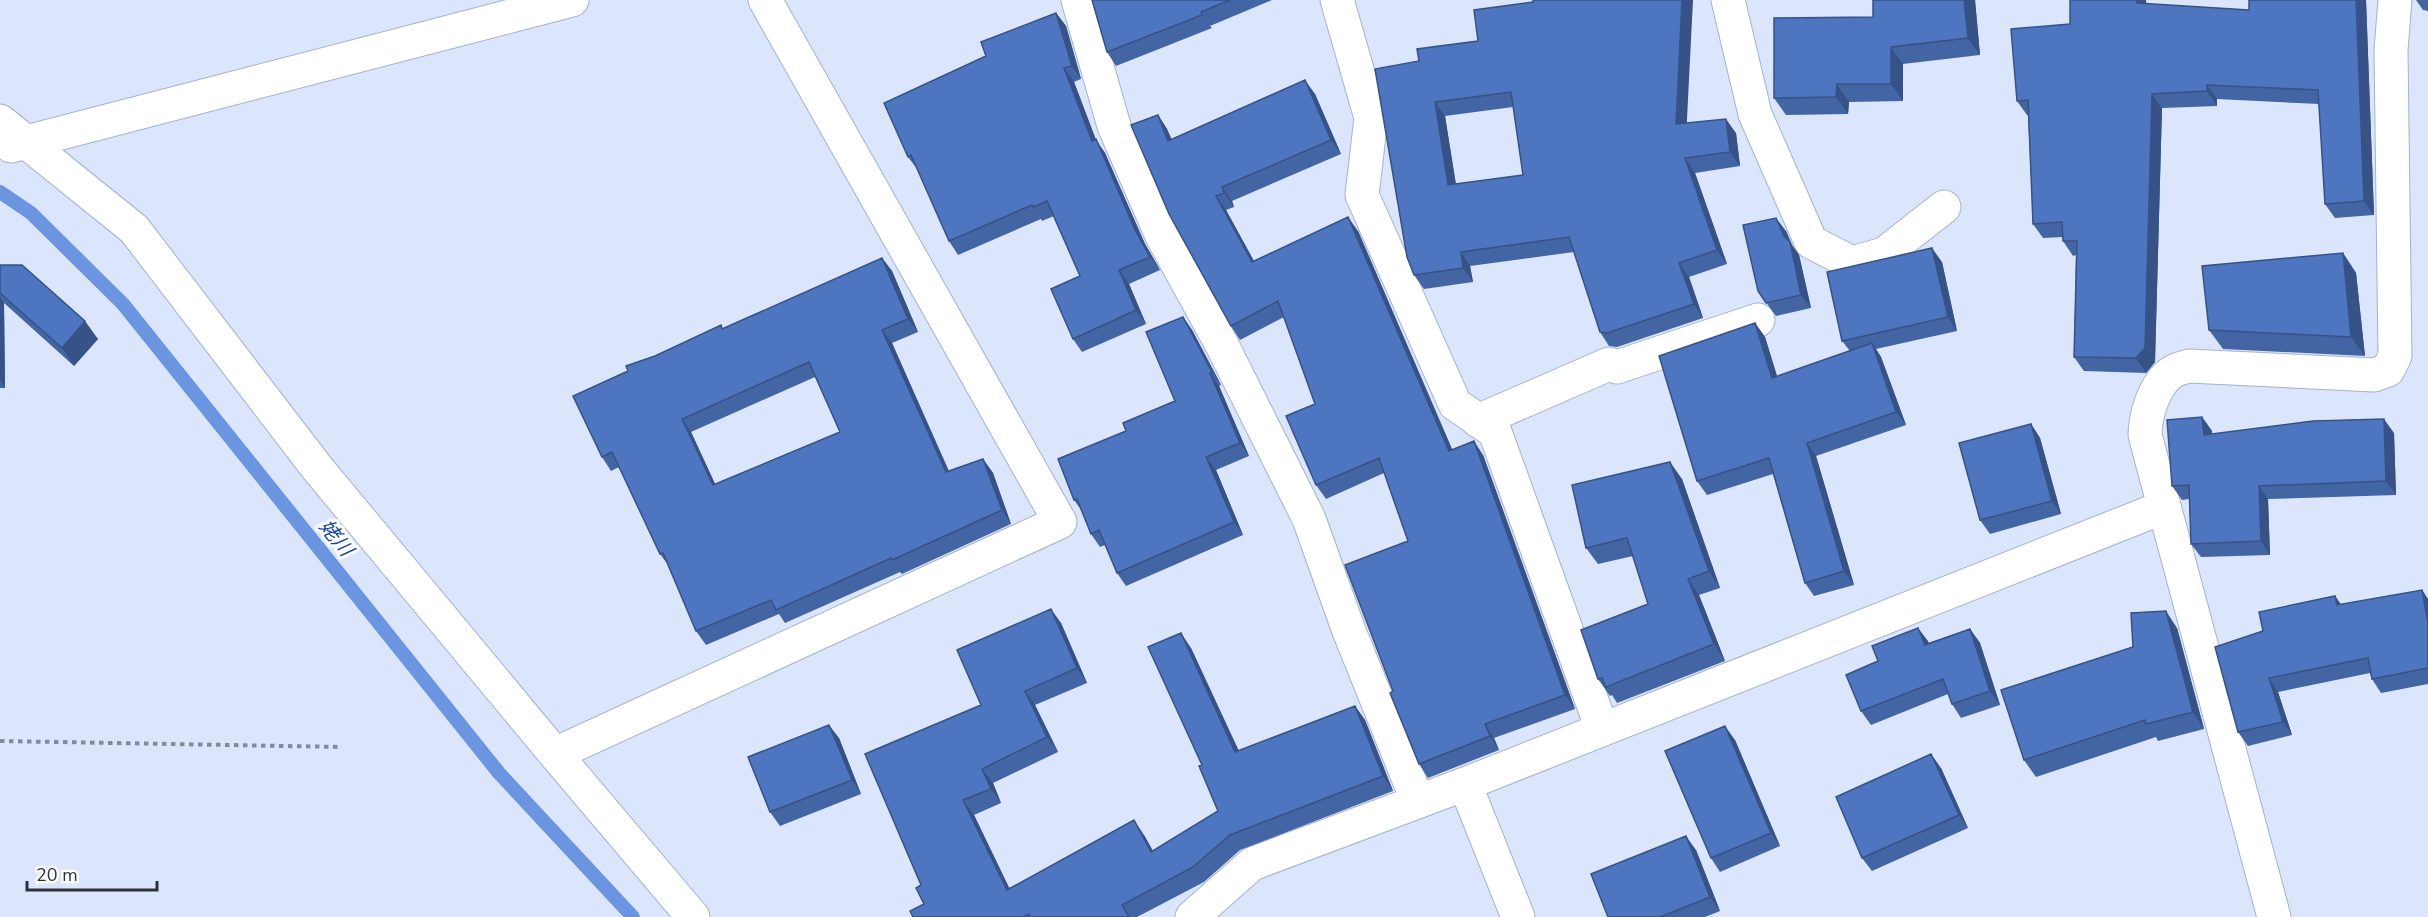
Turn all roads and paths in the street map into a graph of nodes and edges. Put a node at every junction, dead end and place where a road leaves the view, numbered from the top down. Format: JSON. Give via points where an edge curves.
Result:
{"nodes":[{"id":1,"x":572,"y":0,"type":"edge"},
{"id":2,"x":765,"y":0,"type":"edge"},
{"id":3,"x":1078,"y":0,"type":"edge"},
{"id":4,"x":1337,"y":0,"type":"edge"},
{"id":5,"x":1728,"y":0,"type":"edge"},
{"id":6,"x":2395,"y":0,"type":"edge"},
{"id":7,"x":0,"y":121,"type":"edge"},
{"id":8,"x":13,"y":146,"type":"edge"},
{"id":9,"x":1944,"y":207,"type":"dead end"},
{"id":10,"x":1758,"y":320,"type":"dead end"},
{"id":11,"x":1478,"y":421,"type":"junction"},
{"id":12,"x":2164,"y":507,"type":"junction"},
{"id":13,"x":1602,"y":729,"type":"junction"},
{"id":14,"x":0,"y":741,"type":"edge"},
{"id":15,"x":342,"y":747,"type":"dead end"},
{"id":16,"x":555,"y":754,"type":"junction"},
{"id":17,"x":1465,"y":784,"type":"junction"},
{"id":18,"x":1418,"y":802,"type":"junction"},
{"id":19,"x":693,"y":917,"type":"edge"},
{"id":20,"x":1192,"y":917,"type":"edge"},
{"id":21,"x":1518,"y":917,"type":"edge"},
{"id":22,"x":2274,"y":917,"type":"edge"}],
"edges":[{"from":1,"to":8,"type":"street"},
{"from":2,"to":16,"type":"street","via":[[1060,522]]},
{"from":3,"to":18,"type":"street","via":[[1114,126],[1162,236],[1222,345],[1309,519]]},
{"from":4,"to":11,"type":"street","via":[[1371,118],[1362,195],[1455,405]]},
{"from":5,"to":9,"type":"street","via":[[1755,114],[1811,242],[1852,263],[1884,254]]},
{"from":6,"to":12,"type":"street","via":[[2391,50],[2395,356],[2388,370],[2373,375],[2189,366],[2172,372],[2162,382],[2145,419],[2145,435]]},
{"from":7,"to":8,"type":"street"},
{"from":8,"to":16,"type":"street","via":[[134,229],[318,469]]},
{"from":10,"to":11,"type":"street","via":[[1617,367],[1609,364]]},
{"from":11,"to":13,"type":"street","via":[[1495,432]]},
{"from":12,"to":13,"type":"street"},
{"from":12,"to":22,"type":"street"},
{"from":13,"to":17,"type":"street"},
{"from":14,"to":15,"type":"path"},
{"from":16,"to":19,"type":"street"},
{"from":17,"to":18,"type":"street"},
{"from":17,"to":21,"type":"street"},
{"from":18,"to":20,"type":"street","via":[[1252,864]]}]}
